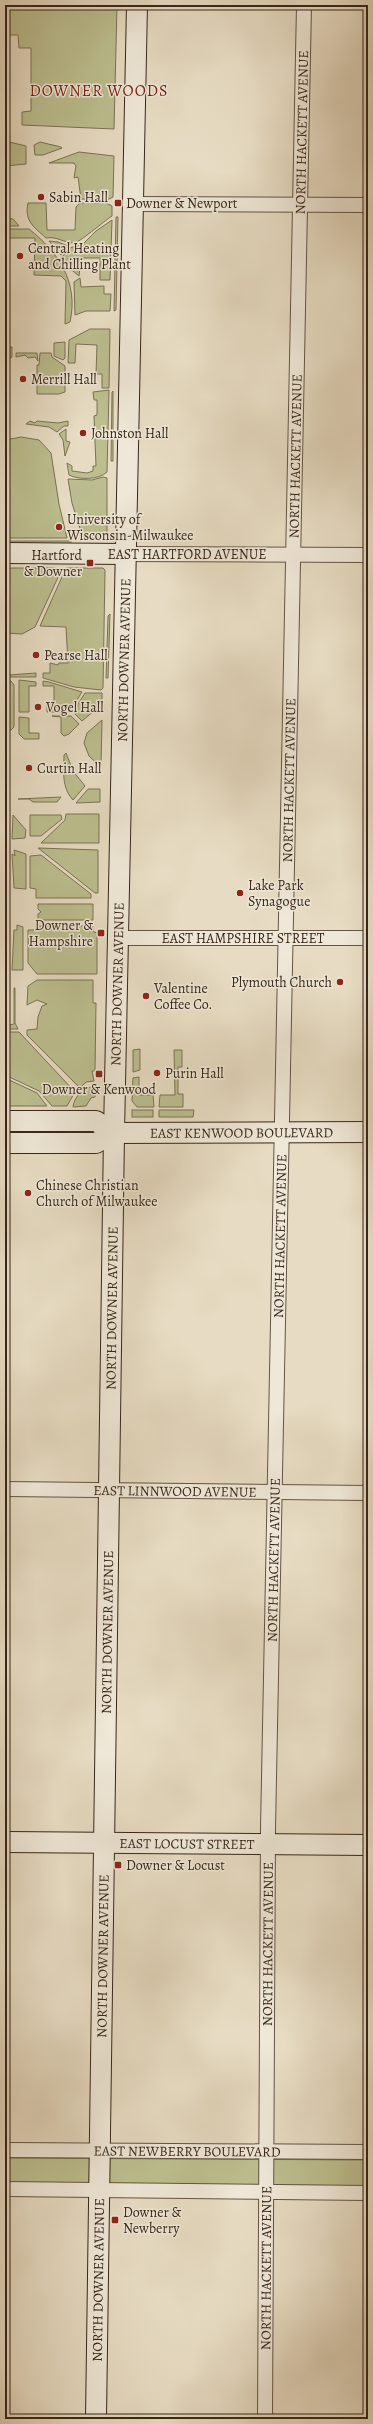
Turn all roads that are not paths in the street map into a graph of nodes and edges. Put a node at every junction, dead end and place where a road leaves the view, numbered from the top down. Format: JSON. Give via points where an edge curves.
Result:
{"nodes":[{"id":1,"x":137,"y":5,"type":"edge"},
{"id":2,"x":304,"y":5,"type":"edge"},
{"id":3,"x":133,"y":204,"type":"junction"},
{"id":4,"x":300,"y":205,"type":"junction"},
{"id":5,"x":368,"y":205,"type":"edge"},
{"id":6,"x":5,"y":553,"type":"edge"},
{"id":7,"x":126,"y":554,"type":"junction"},
{"id":8,"x":293,"y":555,"type":"junction"},
{"id":9,"x":368,"y":555,"type":"edge"},
{"id":10,"x":284,"y":937,"type":"junction"},
{"id":11,"x":118,"y":938,"type":"junction"},
{"id":12,"x":368,"y":938,"type":"edge"},
{"id":13,"x":5,"y":1121,"type":"edge"},
{"id":14,"x":368,"y":1132,"type":"edge"},
{"id":15,"x":114,"y":1133,"type":"junction"},
{"id":16,"x":281,"y":1133,"type":"junction"},
{"id":17,"x":5,"y":1143,"type":"edge"},
{"id":18,"x":5,"y":1488,"type":"edge"},
{"id":19,"x":108,"y":1490,"type":"junction"},
{"id":20,"x":274,"y":1492,"type":"junction"},
{"id":21,"x":368,"y":1493,"type":"edge"},
{"id":22,"x":5,"y":1842,"type":"edge"},
{"id":23,"x":105,"y":1843,"type":"junction"},
{"id":24,"x":268,"y":1844,"type":"junction"},
{"id":25,"x":368,"y":1845,"type":"edge"},
{"id":26,"x":5,"y":2150,"type":"edge"},
{"id":27,"x":101,"y":2150,"type":"junction"},
{"id":28,"x":267,"y":2151,"type":"junction"},
{"id":29,"x":368,"y":2152,"type":"edge"},
{"id":30,"x":5,"y":2189,"type":"edge"},
{"id":31,"x":100,"y":2190,"type":"junction"},
{"id":32,"x":266,"y":2192,"type":"junction"},
{"id":33,"x":368,"y":2193,"type":"edge"},
{"id":34,"x":96,"y":2419,"type":"edge"},
{"id":35,"x":265,"y":2419,"type":"edge"}],
"edges":[{"from":1,"to":3,"type":"street","name":"NORTH DOWNER AVENUE"},
{"from":2,"to":4,"type":"street","name":"NORTH HACKETT AVENUE"},
{"from":3,"to":4,"type":"street"},
{"from":3,"to":7,"type":"street","name":"NORTH DOWNER AVENUE"},
{"from":4,"to":5,"type":"street"},
{"from":4,"to":8,"type":"street","name":"NORTH HACKETT AVENUE"},
{"from":6,"to":7,"type":"street","name":"EAST HARTFORD AVENUE"},
{"from":7,"to":8,"type":"street","name":"EAST HARTFORD AVENUE"},
{"from":7,"to":11,"type":"street","name":"NORTH DOWNER AVENUE"},
{"from":8,"to":9,"type":"street","name":"EAST HARTFORD AVENUE"},
{"from":8,"to":10,"type":"street","name":"NORTH HACKETT AVENUE"},
{"from":10,"to":11,"type":"street","name":"EAST HAMPSHIRE STREET"},
{"from":10,"to":12,"type":"street","name":"EAST HAMPSHIRE STREET"},
{"from":10,"to":16,"type":"street","name":"NORTH HACKETT AVENUE"},
{"from":11,"to":15,"type":"street","name":"NORTH DOWNER AVENUE"},
{"from":13,"to":15,"type":"street","via":[[96,1120]]},
{"from":14,"to":16,"type":"street","name":"EAST KENWOOD BOULEVARD"},
{"from":15,"to":16,"type":"street","name":"EAST KENWOOD BOULEVARD"},
{"from":15,"to":17,"type":"street","name":"EAST KENWOOD BOULEVARD","via":[[96,1143]]},
{"from":15,"to":19,"type":"street","name":"NORTH DOWNER AVENUE"},
{"from":16,"to":20,"type":"street","name":"NORTH HACKETT AVENUE"},
{"from":18,"to":19,"type":"street","name":"EAST LINNWOOD AVENUE"},
{"from":19,"to":20,"type":"street","name":"EAST LINNWOOD AVENUE"},
{"from":19,"to":23,"type":"street","name":"NORTH DOWNER AVENUE"},
{"from":20,"to":21,"type":"street","name":"EAST LINNWOOD AVENUE"},
{"from":20,"to":24,"type":"street","name":"NORTH HACKETT AVENUE"},
{"from":22,"to":23,"type":"street","name":"EAST LOCUST STREET"},
{"from":23,"to":24,"type":"street","name":"EAST LOCUST STREET"},
{"from":23,"to":27,"type":"street","name":"NORTH DOWNER AVENUE"},
{"from":24,"to":25,"type":"street","name":"EAST LOCUST STREET"},
{"from":24,"to":28,"type":"street","name":"NORTH HACKETT AVENUE"},
{"from":26,"to":27,"type":"street","name":"EAST NEWBERRY BOULEVARD"},
{"from":27,"to":28,"type":"street","name":"EAST NEWBERRY BOULEVARD"},
{"from":27,"to":31,"type":"street","name":"NORTH DOWNER AVENUE"},
{"from":28,"to":29,"type":"street","name":"EAST NEWBERRY BOULEVARD"},
{"from":28,"to":32,"type":"street","name":"NORTH HACKETT AVENUE"},
{"from":30,"to":31,"type":"street"},
{"from":31,"to":32,"type":"street"},
{"from":31,"to":34,"type":"street","name":"NORTH DOWNER AVENUE"},
{"from":32,"to":33,"type":"street"},
{"from":32,"to":35,"type":"street","name":"NORTH HACKETT AVENUE"}]}
